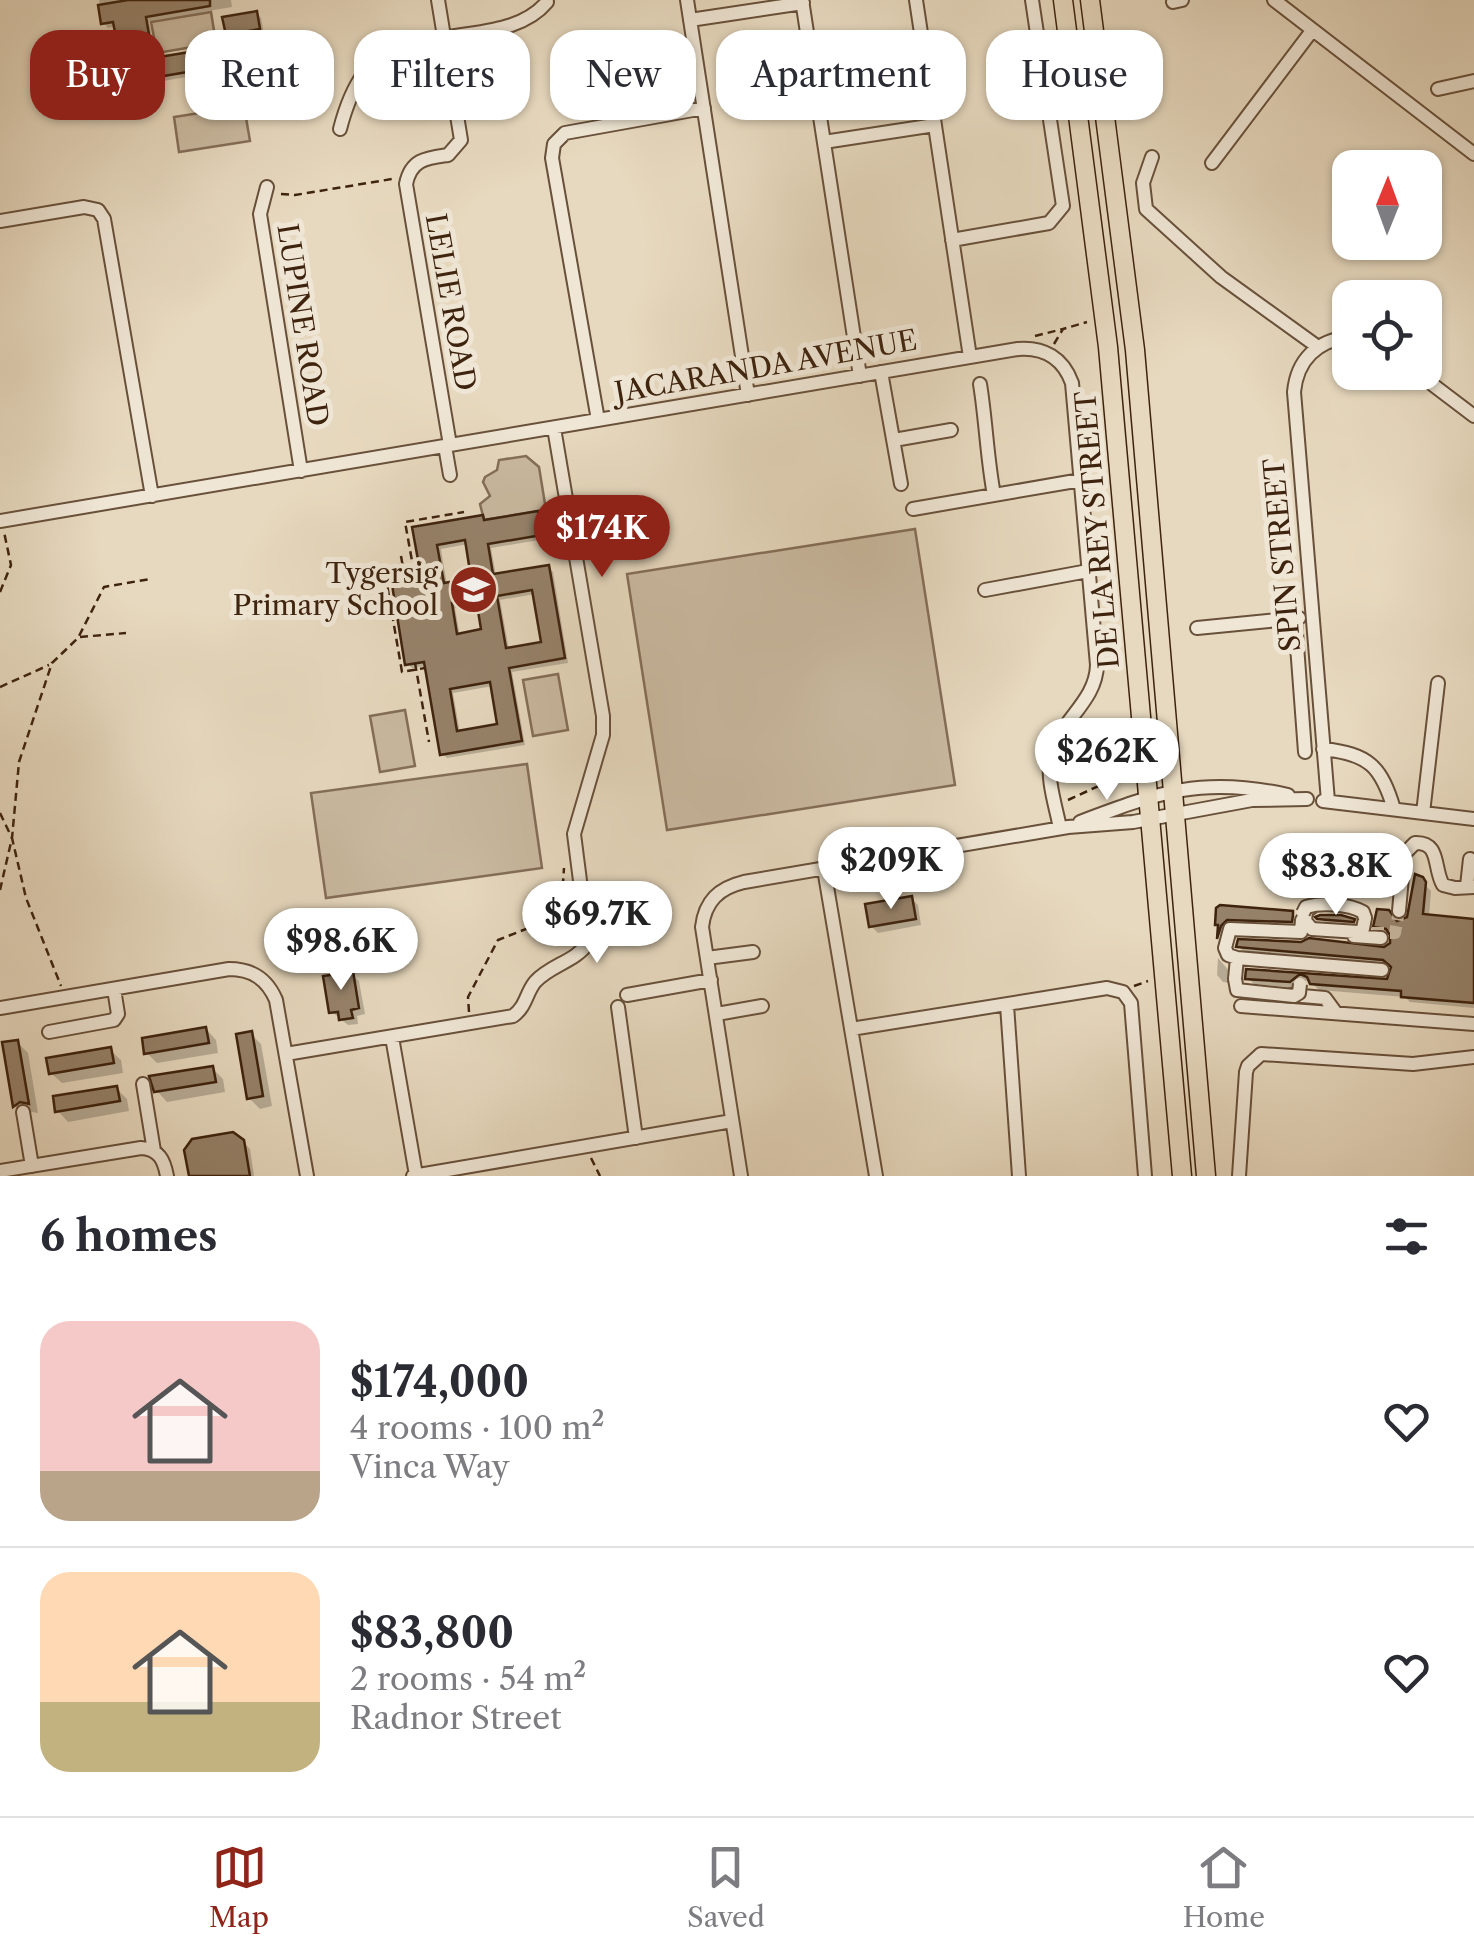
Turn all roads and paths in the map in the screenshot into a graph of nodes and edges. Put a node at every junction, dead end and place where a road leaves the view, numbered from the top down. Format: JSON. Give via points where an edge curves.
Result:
{"nodes":[{"id":1,"x":438,"y":0,"type":"edge"},
{"id":2,"x":687,"y":0,"type":"edge"},
{"id":3,"x":916,"y":0,"type":"edge"},
{"id":4,"x":1032,"y":0,"type":"edge"},
{"id":5,"x":1063,"y":0,"type":"edge"},
{"id":6,"x":1090,"y":0,"type":"edge"},
{"id":7,"x":1274,"y":0,"type":"edge"},
{"id":8,"x":547,"y":2,"type":"edge"},
{"id":9,"x":802,"y":2,"type":"edge"},
{"id":10,"x":690,"y":20,"type":"junction"},
{"id":11,"x":444,"y":30,"type":"edge"},
{"id":12,"x":486,"y":30,"type":"edge"},
{"id":13,"x":1312,"y":32,"type":"junction"},
{"id":14,"x":1474,"y":81,"type":"edge"},
{"id":15,"x":354,"y":88,"type":"edge"},
{"id":16,"x":1438,"y":89,"type":"dead end"},
{"id":17,"x":704,"y":108,"type":"junction"},
{"id":18,"x":458,"y":120,"type":"edge"},
{"id":19,"x":935,"y":125,"type":"junction"},
{"id":20,"x":340,"y":129,"type":"dead end"},
{"id":21,"x":824,"y":142,"type":"junction"},
{"id":22,"x":1474,"y":154,"type":"edge"},
{"id":23,"x":1152,"y":157,"type":"dead end"},
{"id":24,"x":1212,"y":163,"type":"dead end"},
{"id":25,"x":398,"y":178,"type":"dead end"},
{"id":26,"x":266,"y":187,"type":"dead end"},
{"id":27,"x":284,"y":195,"type":"dead end"},
{"id":28,"x":0,"y":222,"type":"edge"},
{"id":29,"x":952,"y":240,"type":"junction"},
{"id":30,"x":1091,"y":321,"type":"dead end"},
{"id":31,"x":1063,"y":329,"type":"junction"},
{"id":32,"x":1024,"y":339,"type":"dead end"},
{"id":33,"x":1332,"y":344,"type":"edge"},
{"id":34,"x":1054,"y":346,"type":"dead end"},
{"id":35,"x":1318,"y":348,"type":"junction"},
{"id":36,"x":970,"y":357,"type":"junction"},
{"id":37,"x":882,"y":372,"type":"junction"},
{"id":38,"x":860,"y":376,"type":"junction"},
{"id":39,"x":980,"y":384,"type":"dead end"},
{"id":40,"x":1440,"y":390,"type":"edge"},
{"id":41,"x":748,"y":395,"type":"junction"},
{"id":42,"x":1474,"y":416,"type":"edge"},
{"id":43,"x":598,"y":420,"type":"junction"},
{"id":44,"x":554,"y":428,"type":"junction"},
{"id":45,"x":950,"y":430,"type":"dead end"},
{"id":46,"x":894,"y":440,"type":"junction"},
{"id":47,"x":448,"y":446,"type":"junction"},
{"id":48,"x":301,"y":471,"type":"junction"},
{"id":49,"x":450,"y":476,"type":"dead end"},
{"id":50,"x":1081,"y":480,"type":"junction"},
{"id":51,"x":901,"y":484,"type":"dead end"},
{"id":52,"x":994,"y":495,"type":"junction"},
{"id":53,"x":152,"y":496,"type":"junction"},
{"id":54,"x":913,"y":509,"type":"dead end"},
{"id":55,"x":464,"y":512,"type":"dead end"},
{"id":56,"x":0,"y":521,"type":"edge"},
{"id":57,"x":401,"y":556,"type":"dead end"},
{"id":58,"x":402,"y":564,"type":"junction"},
{"id":59,"x":1088,"y":571,"type":"junction"},
{"id":60,"x":150,"y":579,"type":"dead end"},
{"id":61,"x":984,"y":590,"type":"dead end"},
{"id":62,"x":0,"y":592,"type":"edge"},
{"id":63,"x":1312,"y":617,"type":"junction"},
{"id":64,"x":1295,"y":619,"type":"junction"},
{"id":65,"x":1196,"y":628,"type":"dead end"},
{"id":66,"x":126,"y":633,"type":"dead end"},
{"id":67,"x":78,"y":638,"type":"junction"},
{"id":68,"x":52,"y":663,"type":"junction"},
{"id":69,"x":415,"y":663,"type":"dead end"},
{"id":70,"x":425,"y":668,"type":"dead end"},
{"id":71,"x":416,"y":670,"type":"junction"},
{"id":72,"x":1438,"y":683,"type":"dead end"},
{"id":73,"x":0,"y":687,"type":"edge"},
{"id":74,"x":429,"y":742,"type":"dead end"},
{"id":75,"x":1324,"y":749,"type":"junction"},
{"id":76,"x":1306,"y":752,"type":"dead end"},
{"id":77,"x":1130,"y":771,"type":"dead end"},
{"id":78,"x":1172,"y":790,"type":"junction"},
{"id":79,"x":1149,"y":796,"type":"junction"},
{"id":80,"x":1307,"y":799,"type":"junction"},
{"id":81,"x":1328,"y":801,"type":"junction"},
{"id":82,"x":1065,"y":802,"type":"dead end"},
{"id":83,"x":1394,"y":809,"type":"junction"},
{"id":84,"x":0,"y":813,"type":"edge"},
{"id":85,"x":1423,"y":813,"type":"junction"},
{"id":86,"x":1175,"y":815,"type":"junction"},
{"id":87,"x":1474,"y":818,"type":"edge"},
{"id":88,"x":1151,"y":820,"type":"junction"},
{"id":89,"x":1064,"y":828,"type":"junction"},
{"id":90,"x":12,"y":838,"type":"junction"},
{"id":91,"x":575,"y":850,"type":"junction"},
{"id":92,"x":1470,"y":859,"type":"dead end"},
{"id":93,"x":824,"y":868,"type":"junction"},
{"id":94,"x":1470,"y":886,"type":"edge"},
{"id":95,"x":0,"y":890,"type":"edge"},
{"id":96,"x":1399,"y":910,"type":"dead end"},
{"id":97,"x":1304,"y":913,"type":"junction"},
{"id":98,"x":1301,"y":932,"type":"junction"},
{"id":99,"x":1381,"y":938,"type":"tunnel mouth"},
{"id":100,"x":753,"y":952,"type":"dead end"},
{"id":101,"x":707,"y":958,"type":"junction"},
{"id":102,"x":1237,"y":958,"type":"junction"},
{"id":103,"x":1382,"y":970,"type":"dead end"},
{"id":104,"x":711,"y":980,"type":"junction"},
{"id":105,"x":1148,"y":981,"type":"dead end"},
{"id":106,"x":1133,"y":987,"type":"dead end"},
{"id":107,"x":114,"y":989,"type":"junction"},
{"id":108,"x":62,"y":997,"type":"junction"},
{"id":109,"x":1006,"y":1005,"type":"junction"},
{"id":110,"x":762,"y":1006,"type":"dead end"},
{"id":111,"x":1241,"y":1006,"type":"dead end"},
{"id":112,"x":0,"y":1008,"type":"edge"},
{"id":113,"x":1336,"y":1013,"type":"junction"},
{"id":114,"x":717,"y":1014,"type":"junction"},
{"id":115,"x":470,"y":1023,"type":"junction"},
{"id":116,"x":1474,"y":1024,"type":"edge"},
{"id":117,"x":852,"y":1029,"type":"junction"},
{"id":118,"x":49,"y":1032,"type":"dead end"},
{"id":119,"x":392,"y":1037,"type":"junction"},
{"id":120,"x":286,"y":1054,"type":"junction"},
{"id":121,"x":1474,"y":1057,"type":"edge"},
{"id":122,"x":142,"y":1084,"type":"dead end"},
{"id":123,"x":22,"y":1112,"type":"dead end"},
{"id":124,"x":732,"y":1121,"type":"junction"},
{"id":125,"x":636,"y":1138,"type":"junction"},
{"id":126,"x":586,"y":1148,"type":"junction"},
{"id":127,"x":148,"y":1150,"type":"junction"},
{"id":128,"x":32,"y":1166,"type":"junction"},
{"id":129,"x":0,"y":1171,"type":"edge"},
{"id":130,"x":167,"y":1176,"type":"edge"},
{"id":131,"x":307,"y":1176,"type":"edge"},
{"id":132,"x":414,"y":1176,"type":"edge"},
{"id":133,"x":600,"y":1176,"type":"edge"},
{"id":134,"x":741,"y":1176,"type":"edge"},
{"id":135,"x":876,"y":1176,"type":"edge"},
{"id":136,"x":1019,"y":1176,"type":"edge"},
{"id":137,"x":1146,"y":1176,"type":"edge"},
{"id":138,"x":1182,"y":1176,"type":"edge"},
{"id":139,"x":1206,"y":1176,"type":"edge"},
{"id":140,"x":1239,"y":1176,"type":"edge"}],
"edges":[{"from":1,"to":11,"type":"street"},
{"from":2,"to":10,"type":"street"},
{"from":3,"to":19,"type":"street"},
{"from":4,"to":29,"type":"street","via":[[1062,206],[1048,222]]},
{"from":5,"to":79,"type":"main road","name":"DE LA REY STREET","via":[[1108,347]]},
{"from":6,"to":78,"type":"main road","name":"DE LA REY STREET","via":[[1136,350]]},
{"from":7,"to":13,"type":"street"},
{"from":8,"to":12,"type":"street","via":[[522,23]]},
{"from":9,"to":10,"type":"street"},
{"from":9,"to":21,"type":"street"},
{"from":10,"to":17,"type":"street"},
{"from":13,"to":22,"type":"street"},
{"from":13,"to":24,"type":"street"},
{"from":14,"to":16,"type":"street"},
{"from":15,"to":20,"type":"street"},
{"from":17,"to":41,"type":"street"},
{"from":17,"to":43,"type":"street","via":[[565,133],[554,144]]},
{"from":18,"to":47,"type":"street","name":"LELIE ROAD","via":[[459,144],[412,168],[407,190]]},
{"from":19,"to":21,"type":"street"},
{"from":19,"to":29,"type":"street"},
{"from":21,"to":38,"type":"street"},
{"from":23,"to":35,"type":"street","via":[[1143,183],[1146,209],[1221,277]]},
{"from":25,"to":27,"type":"path"},
{"from":26,"to":48,"type":"street","name":"LUPINE ROAD","via":[[260,214]]},
{"from":28,"to":53,"type":"street","via":[[84,207],[104,219]]},
{"from":29,"to":36,"type":"street"},
{"from":30,"to":31,"type":"path"},
{"from":31,"to":32,"type":"path"},
{"from":31,"to":34,"type":"path"},
{"from":33,"to":35,"type":"street"},
{"from":35,"to":63,"type":"street","name":"SPIN STREET","via":[[1298,371],[1294,392]]},
{"from":36,"to":37,"type":"street","name":"JACARANDA AVENUE"},
{"from":36,"to":50,"type":"street","name":"JACARANDA AVENUE","via":[[1033,349],[1062,364],[1073,390]]},
{"from":37,"to":38,"type":"street","name":"JACARANDA AVENUE"},
{"from":37,"to":46,"type":"street"},
{"from":38,"to":41,"type":"street","name":"JACARANDA AVENUE"},
{"from":39,"to":52,"type":"street"},
{"from":40,"to":42,"type":"street"},
{"from":41,"to":43,"type":"street","name":"JACARANDA AVENUE"},
{"from":43,"to":44,"type":"street","name":"JACARANDA AVENUE"},
{"from":44,"to":47,"type":"street","name":"JACARANDA AVENUE"},
{"from":44,"to":91,"type":"street","via":[[603,716],[575,825]]},
{"from":45,"to":46,"type":"street"},
{"from":46,"to":51,"type":"street"},
{"from":47,"to":48,"type":"street","name":"JACARANDA AVENUE"},
{"from":47,"to":49,"type":"street","name":"LELIE ROAD"},
{"from":48,"to":53,"type":"street","name":"JACARANDA AVENUE"},
{"from":50,"to":52,"type":"street"},
{"from":50,"to":59,"type":"street","name":"JACARANDA AVENUE"},
{"from":52,"to":54,"type":"street"},
{"from":53,"to":56,"type":"street","name":"JACARANDA AVENUE"},
{"from":55,"to":58,"type":"path","via":[[406,522],[414,572],[404,573]]},
{"from":56,"to":62,"type":"path","via":[[11,565]]},
{"from":57,"to":58,"type":"path"},
{"from":58,"to":71,"type":"path","via":[[384,567],[402,672]]},
{"from":59,"to":61,"type":"street"},
{"from":59,"to":89,"type":"street","name":"JACARANDA AVENUE","via":[[1096,679],[1050,760]]},
{"from":60,"to":67,"type":"path","via":[[104,587]]},
{"from":63,"to":64,"type":"street"},
{"from":63,"to":75,"type":"street","name":"SPIN STREET"},
{"from":64,"to":65,"type":"street"},
{"from":64,"to":76,"type":"street"},
{"from":66,"to":67,"type":"path"},
{"from":67,"to":68,"type":"path"},
{"from":68,"to":73,"type":"path"},
{"from":68,"to":90,"type":"path","via":[[19,762]]},
{"from":69,"to":71,"type":"path"},
{"from":70,"to":71,"type":"path"},
{"from":71,"to":74,"type":"path"},
{"from":72,"to":85,"type":"street"},
{"from":75,"to":81,"type":"street","name":"SPIN STREET"},
{"from":75,"to":83,"type":"street","via":[[1360,755],[1385,781]]},
{"from":77,"to":82,"type":"path"},
{"from":78,"to":79,"type":"street"},
{"from":78,"to":80,"type":"street","via":[[1220,786]]},
{"from":78,"to":86,"type":"main road","name":"DE LA REY STREET"},
{"from":79,"to":88,"type":"main road","name":"DE LA REY STREET"},
{"from":79,"to":89,"type":"street"},
{"from":80,"to":81,"type":"street"},
{"from":80,"to":86,"type":"street","via":[[1252,800]]},
{"from":81,"to":83,"type":"street"},
{"from":83,"to":85,"type":"street"},
{"from":84,"to":90,"type":"path"},
{"from":85,"to":87,"type":"street"},
{"from":86,"to":88,"type":"street"},
{"from":86,"to":139,"type":"main road","name":"DE LA REY STREET"},
{"from":88,"to":89,"type":"street"},
{"from":88,"to":138,"type":"main road","name":"DE LA REY STREET"},
{"from":89,"to":93,"type":"street"},
{"from":90,"to":95,"type":"path"},
{"from":90,"to":108,"type":"path"},
{"from":91,"to":115,"type":"path","via":[[565,863],[562,898],[531,927],[498,940],[468,997]]},
{"from":91,"to":115,"type":"street","via":[[588,943],[534,983],[513,1016]]},
{"from":92,"to":94,"type":"street"},
{"from":93,"to":101,"type":"street","via":[[717,893],[703,920]]},
{"from":93,"to":117,"type":"street"},
{"from":94,"to":96,"type":"street","via":[[1443,885],[1432,848],[1415,843],[1404,854]]},
{"from":97,"to":97,"type":"street","bridge":true,"via":[[1310,905],[1356,908],[1366,918],[1358,932],[1312,929]]},
{"from":97,"to":98,"type":"street"},
{"from":98,"to":99,"type":"street"},
{"from":98,"to":102,"type":"street","via":[[1233,927],[1226,948]]},
{"from":100,"to":101,"type":"street"},
{"from":101,"to":104,"type":"street"},
{"from":102,"to":103,"type":"street"},
{"from":102,"to":113,"type":"street","bridge":true,"via":[[1238,990],[1294,996],[1304,990],[1325,998]]},
{"from":104,"to":114,"type":"street"},
{"from":104,"to":125,"type":"street","via":[[622,1001]]},
{"from":105,"to":106,"type":"path"},
{"from":107,"to":108,"type":"street"},
{"from":107,"to":118,"type":"street","via":[[114,1020]]},
{"from":107,"to":120,"type":"street","via":[[236,969],[264,981],[276,1000]]},
{"from":108,"to":112,"type":"street"},
{"from":109,"to":117,"type":"street"},
{"from":109,"to":136,"type":"street"},
{"from":109,"to":137,"type":"street","via":[[1107,988],[1129,998]]},
{"from":110,"to":114,"type":"street"},
{"from":111,"to":113,"type":"street"},
{"from":113,"to":116,"type":"street"},
{"from":114,"to":124,"type":"street"},
{"from":115,"to":119,"type":"street"},
{"from":117,"to":135,"type":"street"},
{"from":119,"to":120,"type":"street"},
{"from":119,"to":132,"type":"street"},
{"from":120,"to":131,"type":"street"},
{"from":121,"to":140,"type":"street","via":[[1429,1064],[1261,1054],[1246,1072]]},
{"from":122,"to":127,"type":"street"},
{"from":123,"to":128,"type":"street"},
{"from":124,"to":125,"type":"street"},
{"from":124,"to":134,"type":"street"},
{"from":125,"to":126,"type":"street"},
{"from":126,"to":132,"type":"street"},
{"from":126,"to":133,"type":"path"},
{"from":127,"to":128,"type":"street"},
{"from":127,"to":130,"type":"street","via":[[164,1163]]},
{"from":128,"to":129,"type":"street"}]}
